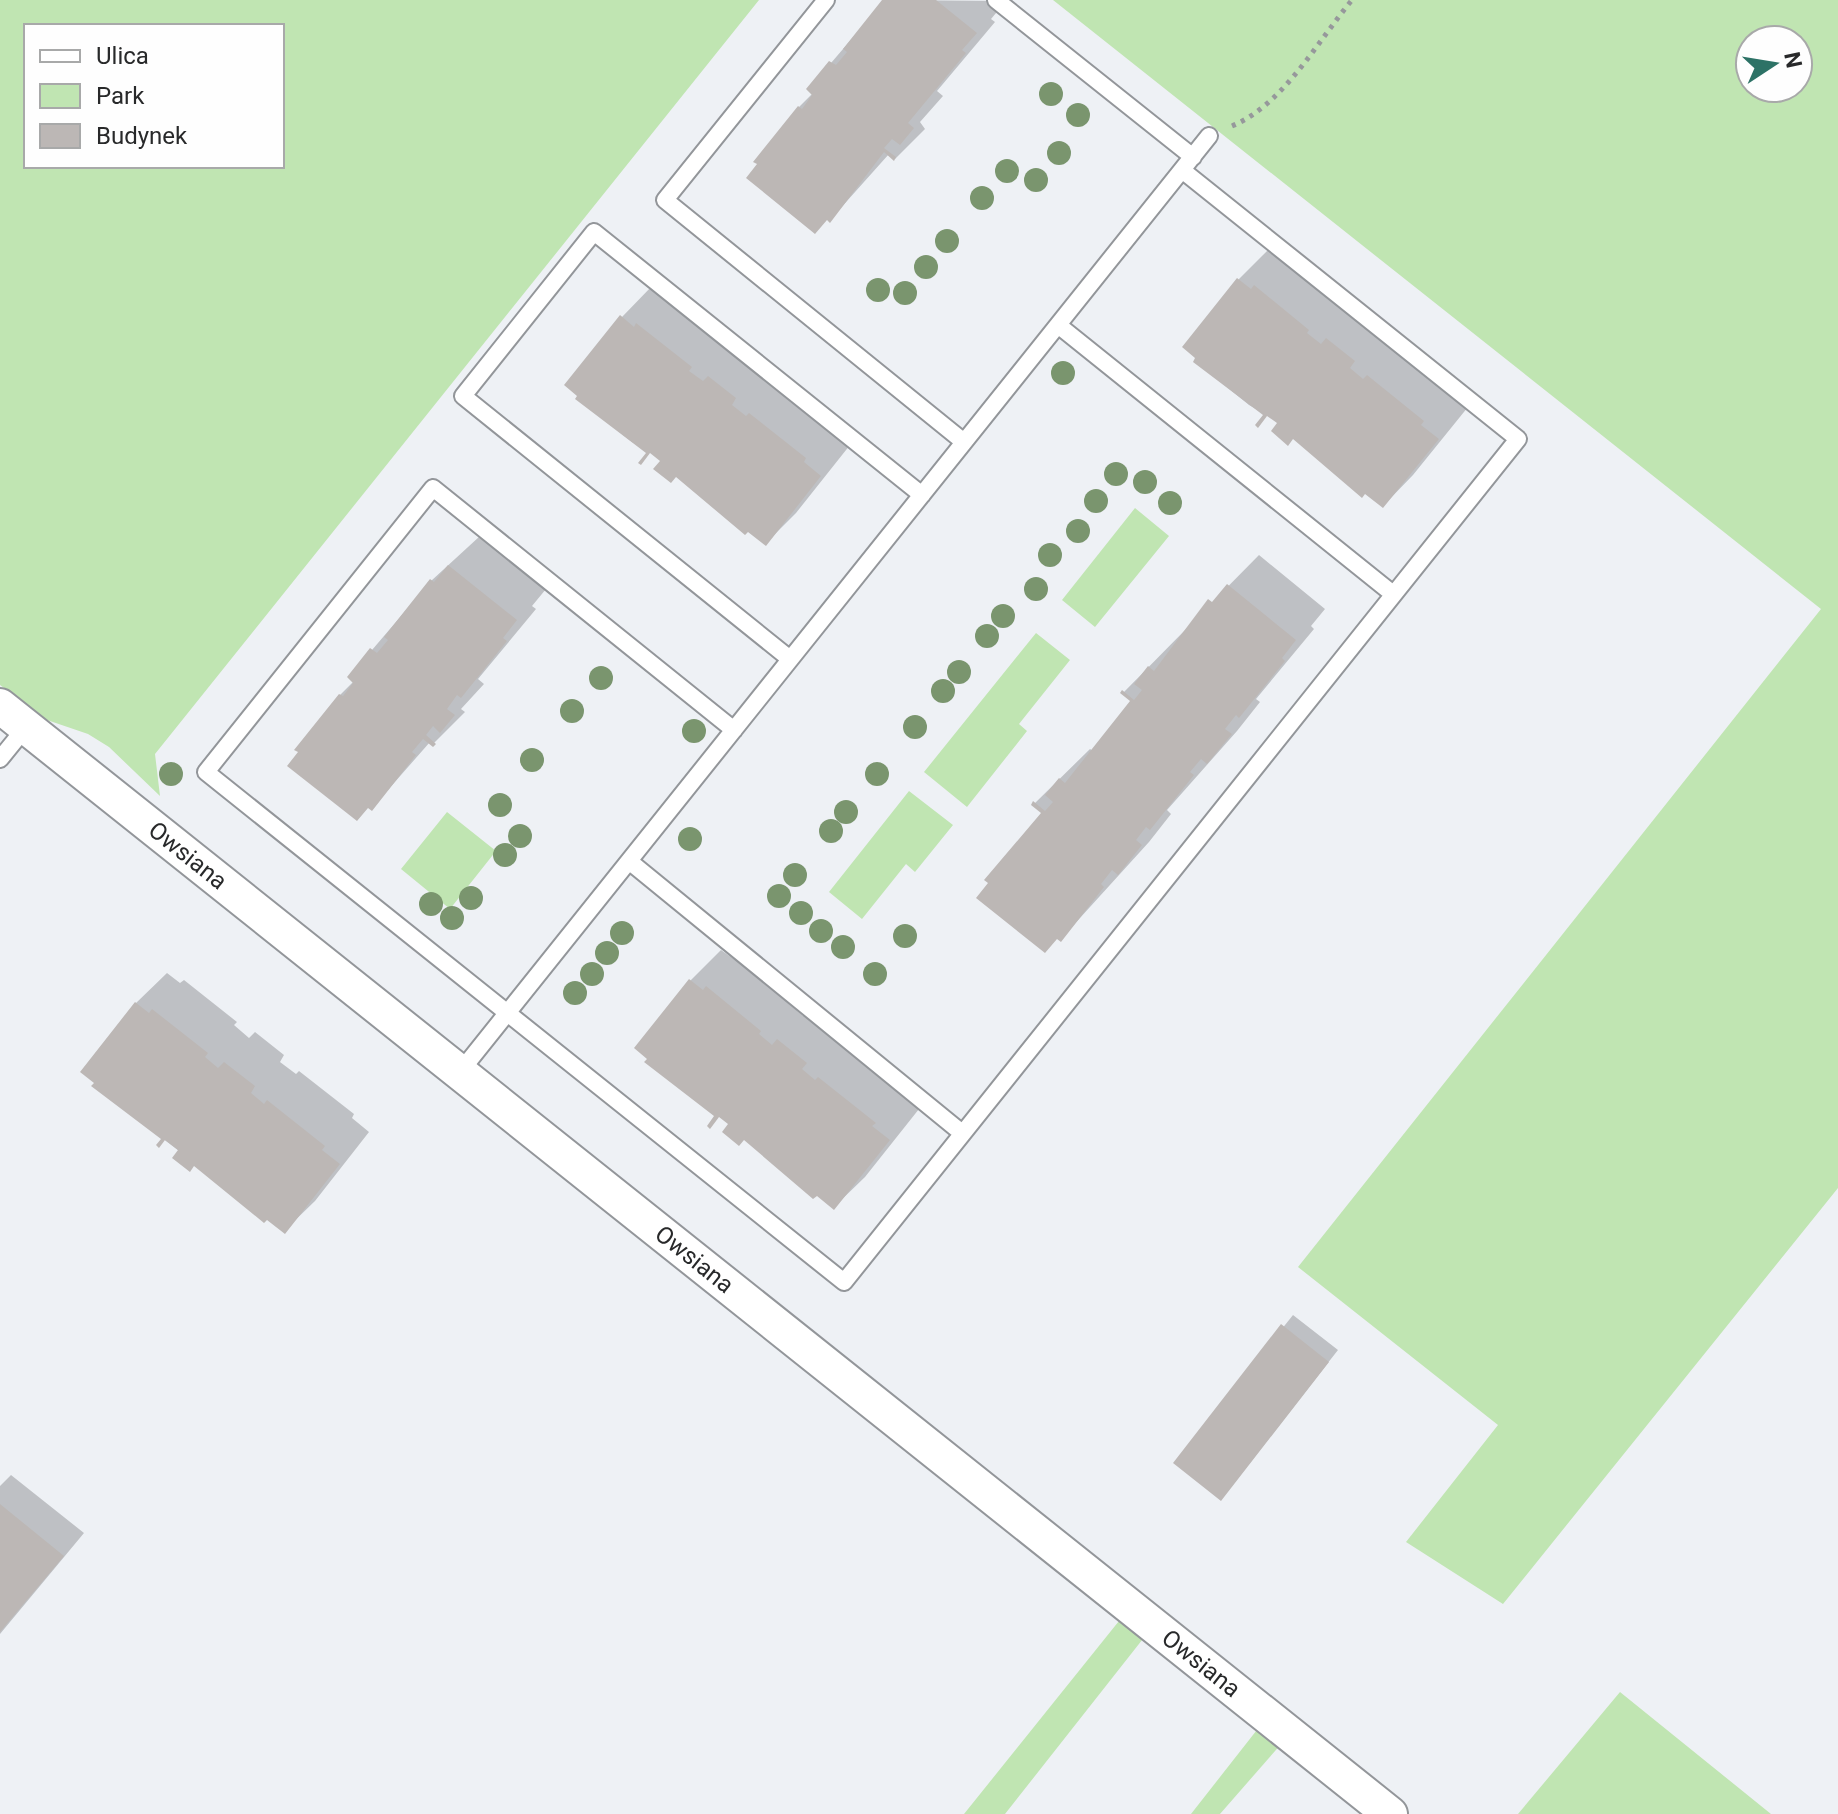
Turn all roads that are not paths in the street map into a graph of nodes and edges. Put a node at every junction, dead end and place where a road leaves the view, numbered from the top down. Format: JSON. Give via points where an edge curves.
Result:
{"nodes":[{"id":1,"x":826,"y":0,"type":"edge"},
{"id":2,"x":996,"y":0,"type":"edge"},
{"id":3,"x":1209,"y":136,"type":"road end"},
{"id":4,"x":1188,"y":163,"type":"junction"},
{"id":5,"x":1058,"y":325,"type":"junction"},
{"id":6,"x":964,"y":442,"type":"junction"},
{"id":7,"x":922,"y":495,"type":"junction"},
{"id":8,"x":1393,"y":594,"type":"junction"},
{"id":9,"x":790,"y":659,"type":"junction"},
{"id":10,"x":13,"y":717,"type":"edge"},
{"id":11,"x":734,"y":730,"type":"junction"},
{"id":12,"x":0,"y":759,"type":"edge"},
{"id":13,"x":629,"y":861,"type":"junction"},
{"id":14,"x":507,"y":1013,"type":"junction"},
{"id":15,"x":460,"y":1072,"type":"junction"},
{"id":16,"x":962,"y":1133,"type":"junction"},
{"id":17,"x":1390,"y":1814,"type":"edge"}],
"edges":[{"from":1,"to":6,"type":"lane","via":[[665,200]]},
{"from":2,"to":4,"type":"lane"},
{"from":3,"to":4,"type":"lane"},
{"from":4,"to":5,"type":"lane"},
{"from":4,"to":8,"type":"lane","via":[[1518,439]]},
{"from":5,"to":6,"type":"lane"},
{"from":5,"to":8,"type":"lane"},
{"from":6,"to":7,"type":"lane"},
{"from":7,"to":9,"type":"lane"},
{"from":7,"to":9,"type":"lane","via":[[594,232],[585,243],[463,396]]},
{"from":8,"to":16,"type":"lane"},
{"from":9,"to":11,"type":"lane"},
{"from":10,"to":12,"type":"lane"},
{"from":10,"to":15,"type":"street","name":"Owsiana"},
{"from":11,"to":13,"type":"lane"},
{"from":11,"to":14,"type":"lane","via":[[433,488],[206,772]]},
{"from":13,"to":14,"type":"lane"},
{"from":13,"to":16,"type":"lane"},
{"from":14,"to":15,"type":"lane"},
{"from":14,"to":16,"type":"lane","via":[[844,1282]]},
{"from":15,"to":17,"type":"street","name":"Owsiana"}]}
